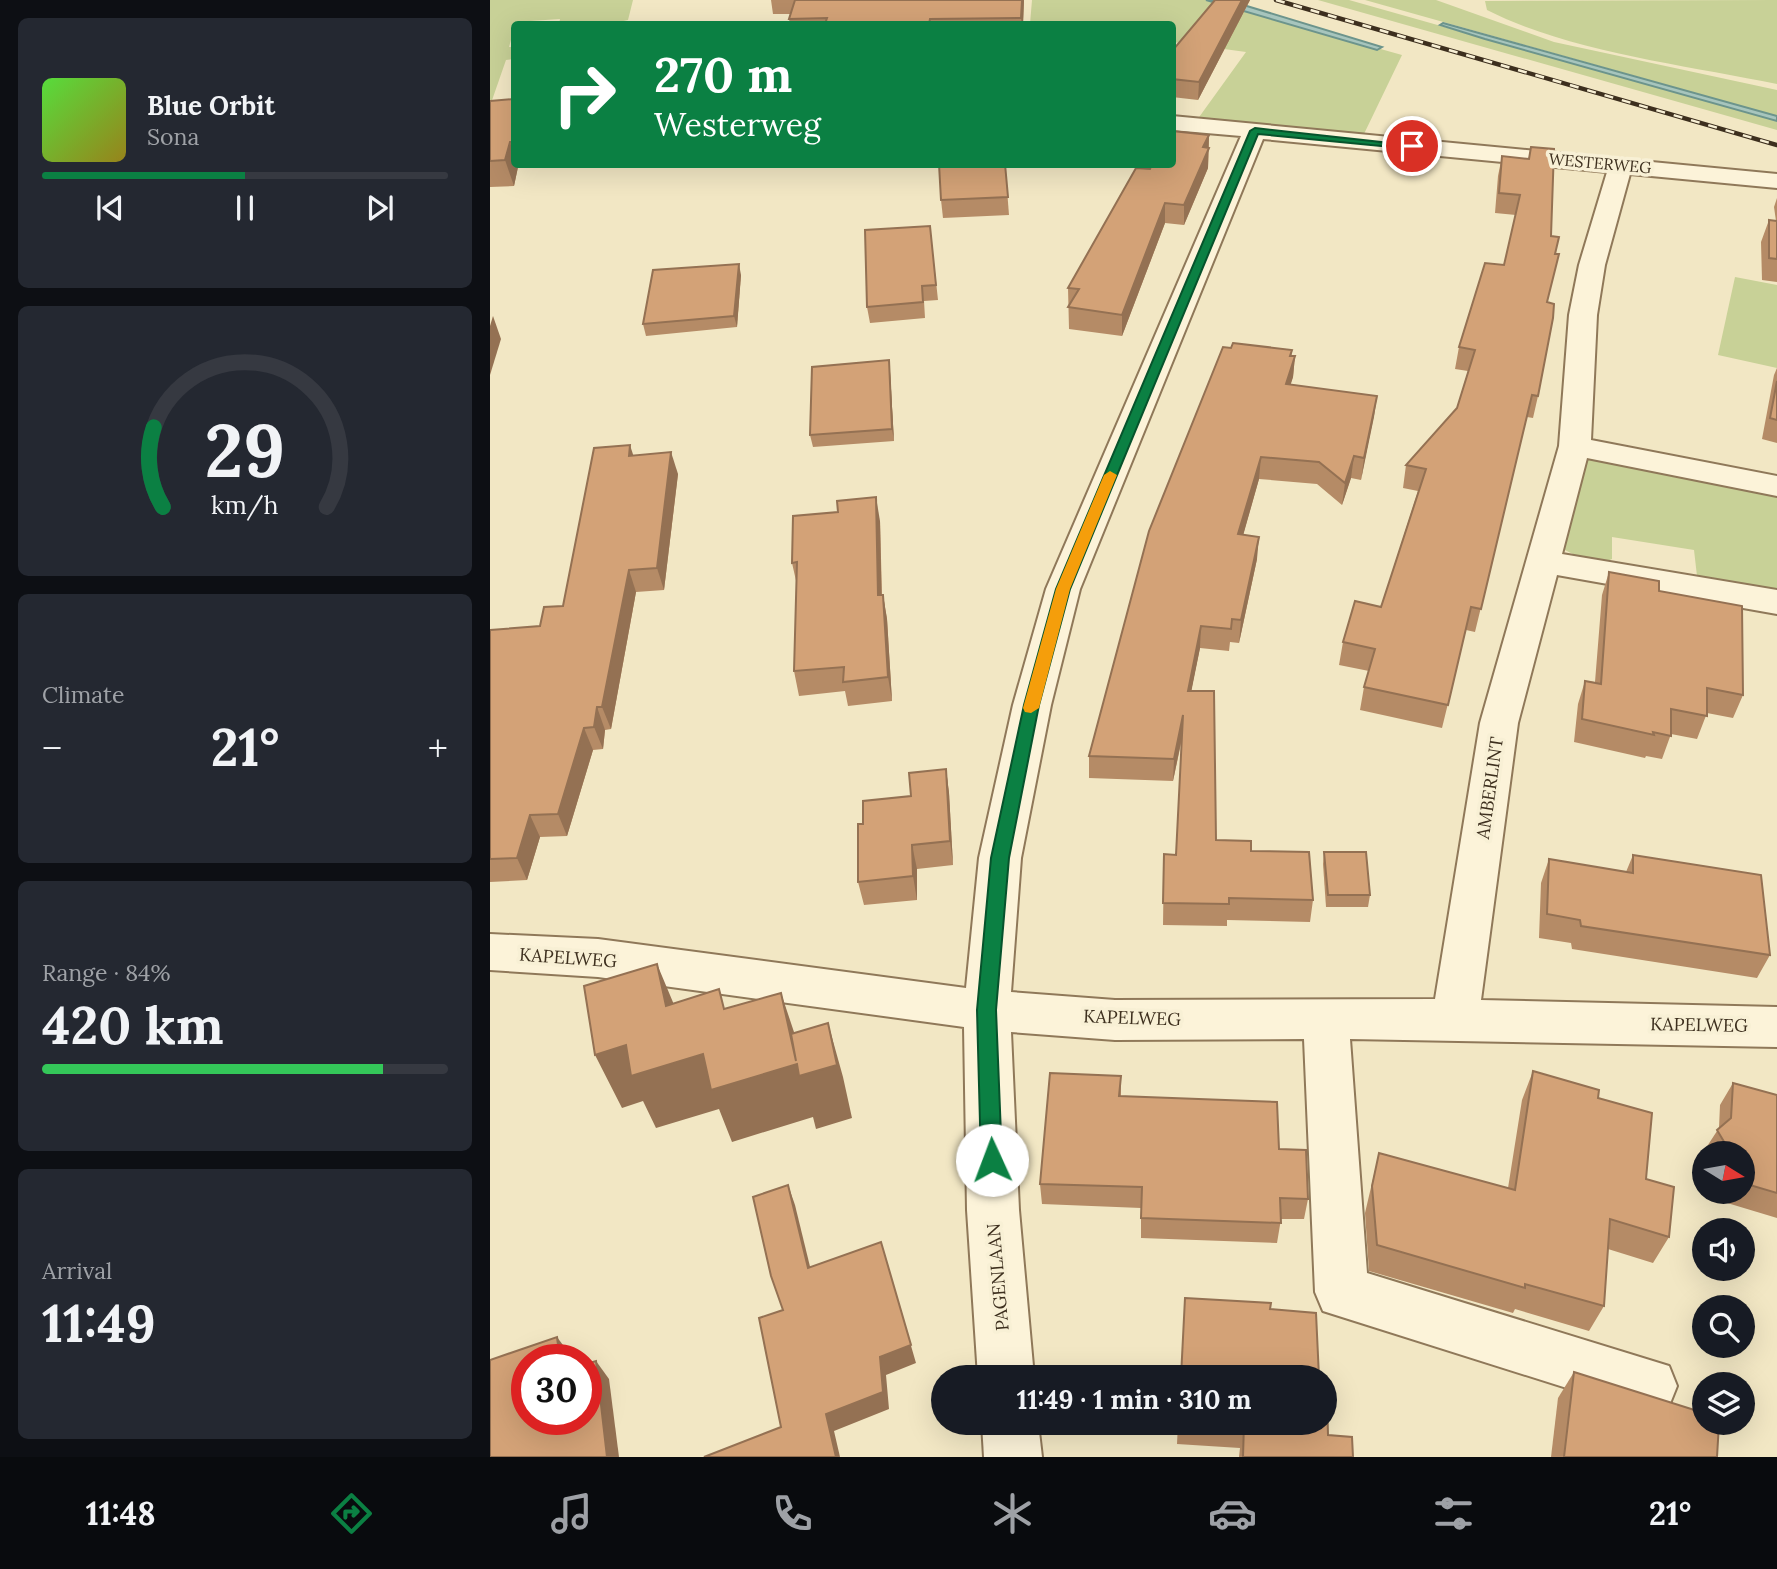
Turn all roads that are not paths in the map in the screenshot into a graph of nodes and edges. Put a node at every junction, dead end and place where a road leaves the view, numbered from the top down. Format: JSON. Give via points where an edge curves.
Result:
{"nodes":[{"id":1,"x":1176,"y":124,"type":"edge"},
{"id":2,"x":1255,"y":131,"type":"junction"},
{"id":3,"x":1621,"y":165,"type":"junction"},
{"id":4,"x":1777,"y":181,"type":"edge"},
{"id":5,"x":1575,"y":446,"type":"junction"},
{"id":6,"x":1777,"y":486,"type":"edge"},
{"id":7,"x":1545,"y":562,"type":"junction"},
{"id":8,"x":1777,"y":602,"type":"edge"},
{"id":9,"x":490,"y":952,"type":"edge"},
{"id":10,"x":986,"y":1010,"type":"junction"},
{"id":11,"x":1326,"y":1019,"type":"junction"},
{"id":12,"x":1455,"y":1019,"type":"junction"},
{"id":13,"x":1777,"y":1027,"type":"edge"},
{"id":14,"x":1005,"y":1365,"type":"edge"},
{"id":15,"x":1649,"y":1386,"type":"dead end"},
{"id":16,"x":1011,"y":1435,"type":"edge"},
{"id":17,"x":1013,"y":1457,"type":"edge"}],
"edges":[{"from":1,"to":2,"type":"street","name":"WESTERWEG"},
{"from":2,"to":3,"type":"street","name":"WESTERWEG"},
{"from":2,"to":10,"type":"street","name":"PAGENLAAN","via":[[1063,589],[1032,705],[1000,858]]},
{"from":3,"to":4,"type":"street","name":"WESTERWEG"},
{"from":3,"to":5,"type":"street","name":"AMBERLINT","via":[[1592,265],[1583,315]]},
{"from":5,"to":6,"type":"street"},
{"from":5,"to":7,"type":"street","name":"AMBERLINT"},
{"from":7,"to":8,"type":"street"},
{"from":7,"to":12,"type":"street","name":"AMBERLINT","via":[[1499,723]]},
{"from":9,"to":10,"type":"street","name":"KAPELWEG","via":[[609,960]]},
{"from":10,"to":11,"type":"street","name":"KAPELWEG","via":[[1115,1020]]},
{"from":10,"to":14,"type":"street","name":"PAGENLAAN","via":[[993,1210]]},
{"from":11,"to":12,"type":"street","name":"KAPELWEG"},
{"from":11,"to":15,"type":"street","via":[[1342,1292]]},
{"from":12,"to":13,"type":"street","name":"KAPELWEG"},
{"from":16,"to":17,"type":"street"}]}
